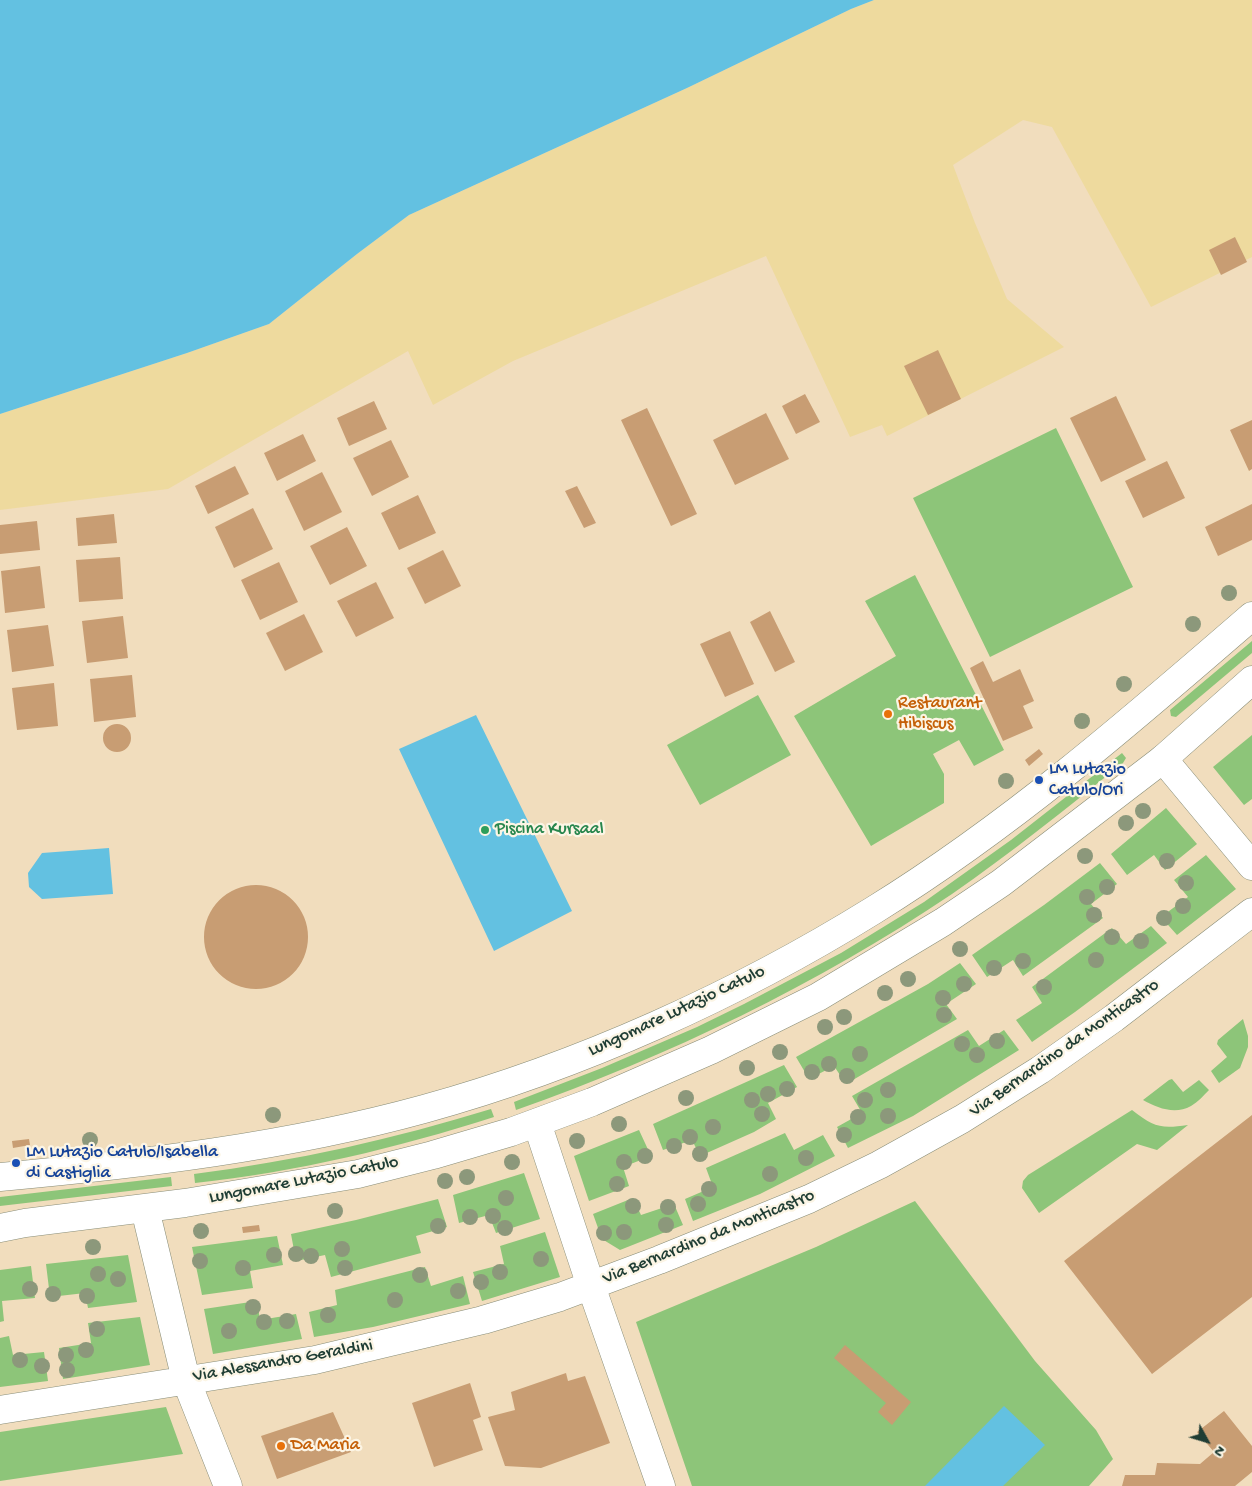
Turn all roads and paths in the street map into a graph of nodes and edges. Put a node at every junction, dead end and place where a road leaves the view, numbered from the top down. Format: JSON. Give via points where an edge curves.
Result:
{"nodes":[{"id":1,"x":1252,"y":616,"type":"edge"},
{"id":2,"x":1252,"y":680,"type":"edge"},
{"id":3,"x":1164,"y":759,"type":"junction"},
{"id":4,"x":1252,"y":866,"type":"edge"},
{"id":5,"x":1252,"y":912,"type":"edge"},
{"id":6,"x":537,"y":1123,"type":"junction"},
{"id":7,"x":0,"y":1177,"type":"edge"},
{"id":8,"x":145,"y":1209,"type":"junction"},
{"id":9,"x":0,"y":1228,"type":"edge"},
{"id":10,"x":591,"y":1286,"type":"junction"},
{"id":11,"x":186,"y":1380,"type":"junction"},
{"id":12,"x":0,"y":1410,"type":"edge"},
{"id":13,"x":228,"y":1486,"type":"edge"},
{"id":14,"x":661,"y":1486,"type":"edge"}],
"edges":[{"from":1,"to":7,"type":"main road","name":"Lungomare Lutazio Catulo","via":[[1035,797],[936,869],[874,910],[763,974],[644,1030],[495,1087],[424,1109],[345,1128],[180,1157]]},
{"from":2,"to":3,"type":"main road","name":"Lungomare Lutazio Catulo"},
{"from":3,"to":4,"type":"main road"},
{"from":3,"to":6,"type":"main road","name":"Lungomare Lutazio Catulo","via":[[1001,883],[818,997],[711,1050]]},
{"from":5,"to":10,"type":"main road","name":"Via Bernardino da Monticastro","via":[[1134,1004],[1040,1070],[929,1138],[809,1199]]},
{"from":6,"to":8,"type":"main road","name":"Lungomare Lutazio Catulo","via":[[358,1174]]},
{"from":6,"to":10,"type":"main road"},
{"from":8,"to":9,"type":"main road","name":"Lungomare Lutazio Catulo"},
{"from":8,"to":11,"type":"main road"},
{"from":10,"to":11,"type":"main road","name":"Via Alessandro Geraldini","via":[[482,1320],[314,1360]]},
{"from":10,"to":14,"type":"main road"},
{"from":11,"to":12,"type":"main road","name":"Via Alessandro Geraldini"},
{"from":11,"to":13,"type":"main road"}]}
